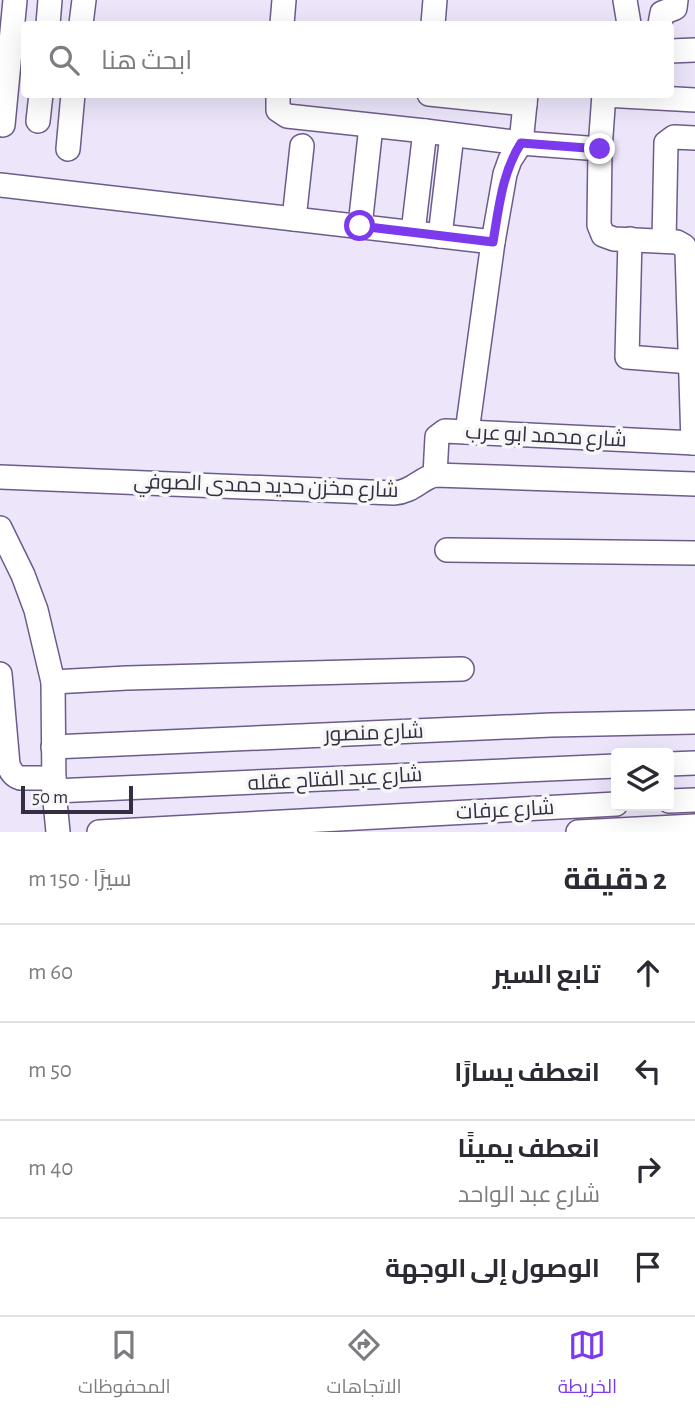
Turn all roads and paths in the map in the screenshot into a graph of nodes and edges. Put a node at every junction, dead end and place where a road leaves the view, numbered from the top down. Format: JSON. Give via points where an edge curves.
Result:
{"nodes":[{"id":1,"x":15,"y":0,"type":"edge"},
{"id":2,"x":50,"y":0,"type":"edge"},
{"id":3,"x":84,"y":0,"type":"edge"},
{"id":4,"x":284,"y":0,"type":"edge"},
{"id":5,"x":435,"y":0,"type":"edge"},
{"id":6,"x":625,"y":0,"type":"edge"},
{"id":7,"x":676,"y":0,"type":"edge"},
{"id":8,"x":48,"y":21,"type":"edge"},
{"id":9,"x":81,"y":21,"type":"edge"},
{"id":10,"x":282,"y":21,"type":"edge"},
{"id":11,"x":433,"y":21,"type":"edge"},
{"id":12,"x":628,"y":21,"type":"edge"},
{"id":13,"x":660,"y":21,"type":"edge"},
{"id":14,"x":695,"y":50,"type":"edge"},
{"id":15,"x":674,"y":51,"type":"edge"},
{"id":16,"x":41,"y":98,"type":"edge"},
{"id":17,"x":74,"y":98,"type":"edge"},
{"id":18,"x":278,"y":98,"type":"edge"},
{"id":19,"x":506,"y":98,"type":"edge"},
{"id":20,"x":604,"y":98,"type":"edge"},
{"id":21,"x":659,"y":98,"type":"edge"},
{"id":22,"x":525,"y":99,"type":"edge"},
{"id":23,"x":695,"y":100,"type":"edge"},
{"id":24,"x":38,"y":121,"type":"dead end"},
{"id":25,"x":3,"y":125,"type":"dead end"},
{"id":26,"x":371,"y":126,"type":"junction"},
{"id":27,"x":425,"y":131,"type":"junction"},
{"id":28,"x":452,"y":135,"type":"junction"},
{"id":29,"x":695,"y":138,"type":"edge"},
{"id":30,"x":521,"y":143,"type":"junction"},
{"id":31,"x":302,"y":146,"type":"dead end"},
{"id":32,"x":68,"y":149,"type":"dead end"},
{"id":33,"x":600,"y":149,"type":"junction"},
{"id":34,"x":0,"y":185,"type":"edge"},
{"id":35,"x":294,"y":219,"type":"junction"},
{"id":36,"x":360,"y":226,"type":"junction"},
{"id":37,"x":413,"y":233,"type":"junction"},
{"id":38,"x":440,"y":236,"type":"junction"},
{"id":39,"x":630,"y":239,"type":"junction"},
{"id":40,"x":664,"y":241,"type":"junction"},
{"id":41,"x":493,"y":242,"type":"junction"},
{"id":42,"x":691,"y":362,"type":"junction"},
{"id":43,"x":467,"y":432,"type":"junction"},
{"id":44,"x":694,"y":443,"type":"edge"},
{"id":45,"x":435,"y":475,"type":"junction"},
{"id":46,"x":0,"y":477,"type":"edge"},
{"id":47,"x":695,"y":484,"type":"edge"},
{"id":48,"x":0,"y":528,"type":"edge"},
{"id":49,"x":447,"y":550,"type":"dead end"},
{"id":50,"x":695,"y":553,"type":"edge"},
{"id":51,"x":461,"y":669,"type":"dead end"},
{"id":52,"x":0,"y":674,"type":"edge"},
{"id":53,"x":53,"y":681,"type":"junction"},
{"id":54,"x":695,"y":722,"type":"edge"},
{"id":55,"x":53,"y":747,"type":"junction"},
{"id":56,"x":695,"y":763,"type":"edge"},
{"id":57,"x":674,"y":764,"type":"edge"},
{"id":58,"x":611,"y":766,"type":"edge"},
{"id":59,"x":54,"y":784,"type":"junction"},
{"id":60,"x":695,"y":800,"type":"edge"},
{"id":61,"x":674,"y":801,"type":"edge"},
{"id":62,"x":611,"y":804,"type":"edge"},
{"id":63,"x":695,"y":826,"type":"edge"},
{"id":64,"x":58,"y":832,"type":"edge"},
{"id":65,"x":99,"y":832,"type":"edge"},
{"id":66,"x":578,"y":832,"type":"edge"}],
"edges":[{"from":1,"to":25,"type":"street"},
{"from":2,"to":8,"type":"street"},
{"from":3,"to":9,"type":"street"},
{"from":4,"to":10,"type":"street"},
{"from":5,"to":11,"type":"street"},
{"from":6,"to":12,"type":"street"},
{"from":7,"to":13,"type":"street","via":[[675,8],[665,11]]},
{"from":14,"to":15,"type":"street"},
{"from":16,"to":24,"type":"street"},
{"from":17,"to":32,"type":"street"},
{"from":18,"to":26,"type":"street","via":[[278,110],[287,116]]},
{"from":19,"to":22,"type":"street"},
{"from":20,"to":33,"type":"street"},
{"from":21,"to":23,"type":"street"},
{"from":22,"to":30,"type":"street"},
{"from":26,"to":27,"type":"street"},
{"from":26,"to":36,"type":"street"},
{"from":27,"to":28,"type":"street"},
{"from":27,"to":37,"type":"street"},
{"from":28,"to":30,"type":"street"},
{"from":28,"to":38,"type":"street"},
{"from":29,"to":40,"type":"street","via":[[674,137],[666,143]]},
{"from":30,"to":33,"type":"street"},
{"from":30,"to":41,"type":"street","via":[[505,174]]},
{"from":31,"to":35,"type":"street"},
{"from":33,"to":39,"type":"street","via":[[600,231],[608,238]]},
{"from":34,"to":35,"type":"street"},
{"from":35,"to":36,"type":"street"},
{"from":36,"to":37,"type":"street"},
{"from":37,"to":38,"type":"street"},
{"from":38,"to":41,"type":"street"},
{"from":39,"to":40,"type":"street"},
{"from":39,"to":42,"type":"street","via":[[626,354],[629,359]]},
{"from":40,"to":42,"type":"street","via":[[677,242],[687,251]]},
{"from":41,"to":43,"type":"street"},
{"from":42,"to":44,"type":"street"},
{"from":43,"to":44,"type":"street","name":"شارع محمد ابو عرب"},
{"from":43,"to":45,"type":"street","name":"شارع محمد ابو عرب","via":[[438,435]]},
{"from":45,"to":46,"type":"street","name":"شارع مخزن حديد حمدى الصوفي","via":[[412,489],[394,493]]},
{"from":45,"to":47,"type":"street","name":"شارع مخزن حديد حمدى الصوفي"},
{"from":48,"to":53,"type":"street","via":[[36,610]]},
{"from":49,"to":50,"type":"street"},
{"from":51,"to":53,"type":"street"},
{"from":52,"to":59,"type":"street","name":"شارع عبد الفتاح عقله","via":[[11,772]]},
{"from":53,"to":55,"type":"street"},
{"from":54,"to":55,"type":"street","name":"شارع منصور"},
{"from":55,"to":59,"type":"street"},
{"from":56,"to":57,"type":"street"},
{"from":58,"to":59,"type":"street","name":"شارع عبد الفتاح عقله"},
{"from":59,"to":64,"type":"street"},
{"from":60,"to":61,"type":"street"},
{"from":62,"to":65,"type":"street","name":"شارع عرفات"},
{"from":63,"to":66,"type":"street"}]}
